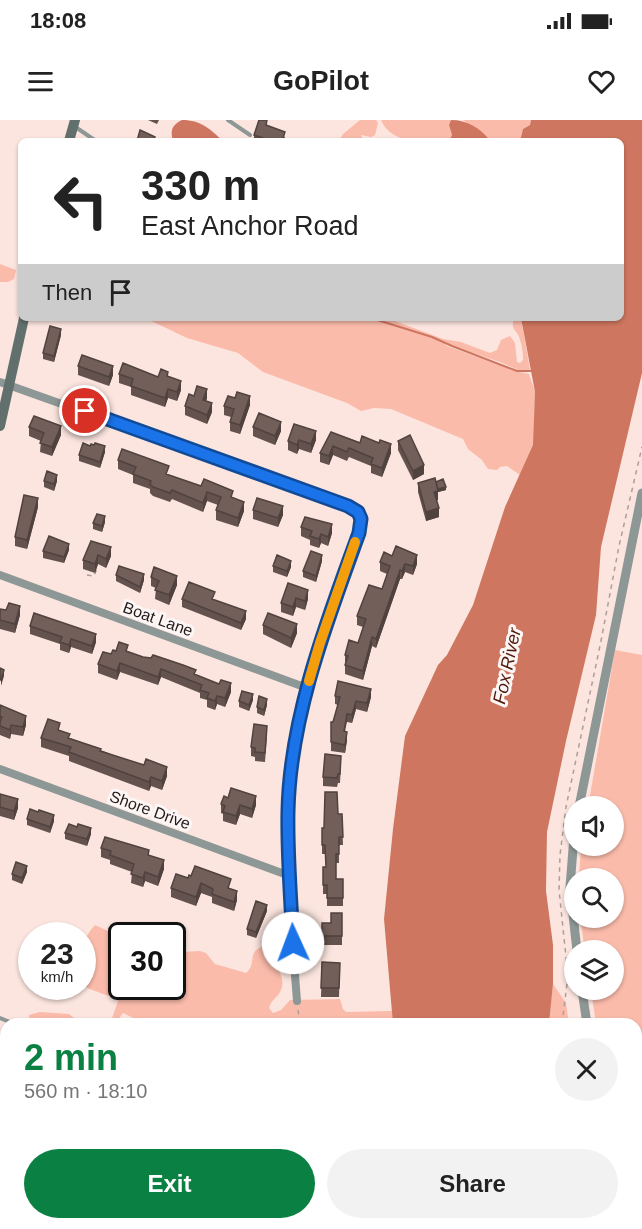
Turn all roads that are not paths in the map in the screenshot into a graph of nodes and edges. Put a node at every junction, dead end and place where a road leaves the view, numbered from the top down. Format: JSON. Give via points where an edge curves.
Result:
{"nodes":[{"id":1,"x":228,"y":120,"type":"edge"},
{"id":2,"x":74,"y":123,"type":"edge"},
{"id":3,"x":250,"y":135,"type":"dead end"},
{"id":4,"x":70,"y":138,"type":"edge"},
{"id":5,"x":92,"y":138,"type":"edge"},
{"id":6,"x":23,"y":321,"type":"edge"},
{"id":7,"x":5,"y":383,"type":"edge"},
{"id":8,"x":0,"y":426,"type":"edge"},
{"id":9,"x":642,"y":494,"type":"edge"},
{"id":10,"x":0,"y":575,"type":"edge"},
{"id":11,"x":307,"y":688,"type":"junction"},
{"id":12,"x":0,"y":769,"type":"edge"},
{"id":13,"x":581,"y":796,"type":"edge"},
{"id":14,"x":572,"y":856,"type":"edge"},
{"id":15,"x":290,"y":876,"type":"junction"},
{"id":16,"x":576,"y":940,"type":"edge"},
{"id":17,"x":583,"y":1000,"type":"edge"},
{"id":18,"x":297,"y":1001,"type":"road end"},
{"id":19,"x":586,"y":1018,"type":"edge"}],
"edges":[{"from":1,"to":3,"type":"lane"},
{"from":2,"to":4,"type":"main road"},
{"from":2,"to":5,"type":"lane"},
{"from":6,"to":7,"type":"main road"},
{"from":7,"to":8,"type":"main road"},
{"from":7,"to":11,"type":"street","via":[[358,512],[359,533]]},
{"from":9,"to":13,"type":"street"},
{"from":10,"to":11,"type":"street","name":"Boat Lane"},
{"from":11,"to":15,"type":"street","via":[[288,809]]},
{"from":12,"to":15,"type":"street","name":"Shore Drive"},
{"from":14,"to":16,"type":"street","via":[[570,887]]},
{"from":15,"to":18,"type":"street"},
{"from":17,"to":19,"type":"street"}]}
